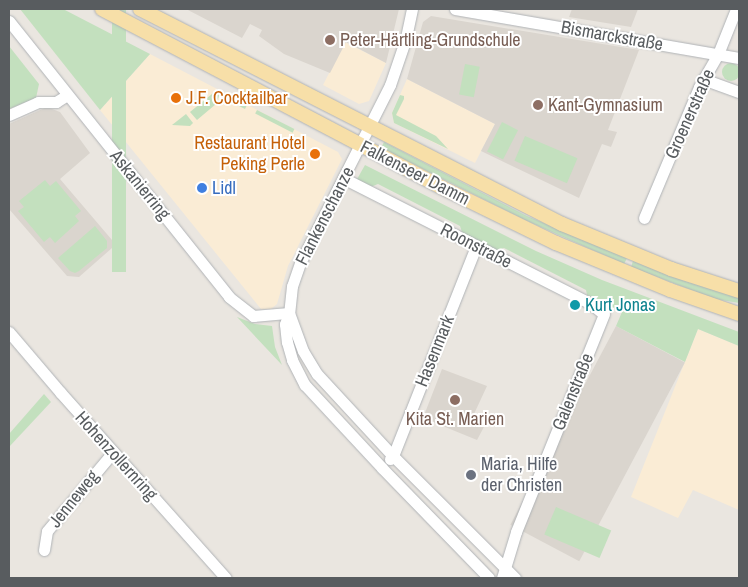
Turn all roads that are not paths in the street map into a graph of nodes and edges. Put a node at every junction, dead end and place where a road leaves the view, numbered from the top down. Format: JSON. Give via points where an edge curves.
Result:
{"nodes":[{"id":1,"x":102,"y":9,"type":"edge"},
{"id":2,"x":140,"y":9,"type":"edge"},
{"id":3,"x":412,"y":9,"type":"edge"},
{"id":4,"x":455,"y":9,"type":"edge"},
{"id":5,"x":736,"y":9,"type":"edge"},
{"id":6,"x":9,"y":21,"type":"edge"},
{"id":7,"x":718,"y":54,"type":"junction"},
{"id":8,"x":739,"y":58,"type":"edge"},
{"id":9,"x":703,"y":79,"type":"junction"},
{"id":10,"x":739,"y":92,"type":"edge"},
{"id":11,"x":67,"y":95,"type":"junction"},
{"id":12,"x":9,"y":115,"type":"edge"},
{"id":13,"x":370,"y":127,"type":"junction"},
{"id":14,"x":361,"y":145,"type":"junction"},
{"id":15,"x":343,"y":178,"type":"junction"},
{"id":16,"x":644,"y":218,"type":"dead end"},
{"id":17,"x":476,"y":246,"type":"junction"},
{"id":18,"x":739,"y":291,"type":"edge"},
{"id":19,"x":289,"y":313,"type":"junction"},
{"id":20,"x":739,"y":314,"type":"edge"},
{"id":21,"x":603,"y":318,"type":"joint"},
{"id":22,"x":9,"y":332,"type":"edge"},
{"id":23,"x":310,"y":365,"type":"junction"},
{"id":24,"x":298,"y":374,"type":"junction"},
{"id":25,"x":113,"y":452,"type":"junction"},
{"id":26,"x":393,"y":456,"type":"junction"},
{"id":27,"x":382,"y":468,"type":"junction"},
{"id":28,"x":44,"y":550,"type":"dead end"},
{"id":29,"x":503,"y":573,"type":"edge"},
{"id":30,"x":226,"y":578,"type":"edge"},
{"id":31,"x":489,"y":578,"type":"edge"},
{"id":32,"x":515,"y":578,"type":"edge"}],
"edges":[{"from":1,"to":14,"type":"main road","name":"Falkenseer Damm"},
{"from":2,"to":13,"type":"main road","name":"Falkenseer Damm"},
{"from":3,"to":13,"type":"street","name":"Flankenschanze","via":[[396,72]]},
{"from":4,"to":7,"type":"street","name":"Bismarckstraße"},
{"from":5,"to":7,"type":"street","name":"Groenerstraße"},
{"from":6,"to":11,"type":"street","name":"Askanierring"},
{"from":7,"to":8,"type":"street","name":"Bismarckstraße"},
{"from":7,"to":9,"type":"street","name":"Groenerstraße"},
{"from":9,"to":10,"type":"street"},
{"from":9,"to":16,"type":"street","name":"Groenerstraße"},
{"from":11,"to":12,"type":"street","via":[[56,102],[38,102]]},
{"from":11,"to":19,"type":"street","name":"Askanierring","via":[[230,297],[252,316]]},
{"from":13,"to":14,"type":"street","name":"Flankenschanze"},
{"from":13,"to":18,"type":"main road","name":"Falkenseer Damm","via":[[562,224],[671,269]]},
{"from":14,"to":15,"type":"street","name":"Flankenschanze"},
{"from":14,"to":20,"type":"main road","name":"Falkenseer Damm","via":[[556,243],[670,290]]},
{"from":15,"to":17,"type":"street","name":"Roonstraße"},
{"from":15,"to":19,"type":"street","name":"Flankenschanze","via":[[300,263],[292,286]]},
{"from":17,"to":21,"type":"street","name":"Roonstraße","via":[[591,304],[604,314]]},
{"from":17,"to":26,"type":"street","name":"Hasenmark"},
{"from":19,"to":23,"type":"street","name":"Flankenschanze"},
{"from":19,"to":24,"type":"street","name":"Flankenschanze","via":[[285,324],[287,342]]},
{"from":21,"to":29,"type":"street","name":"Galenstraße","via":[[516,532]]},
{"from":22,"to":25,"type":"street","name":"Hohenzollernring"},
{"from":23,"to":24,"type":"street"},
{"from":23,"to":26,"type":"street","name":"Flankenschanze"},
{"from":24,"to":27,"type":"street","name":"Flankenschanze"},
{"from":25,"to":28,"type":"street","name":"Jenneweg","via":[[47,531]]},
{"from":25,"to":30,"type":"street","name":"Hohenzollernring"},
{"from":26,"to":27,"type":"street"},
{"from":26,"to":29,"type":"street","name":"Flankenschanze"},
{"from":27,"to":31,"type":"street","name":"Flankenschanze"},
{"from":29,"to":32,"type":"street","name":"Flankenschanze"}]}
